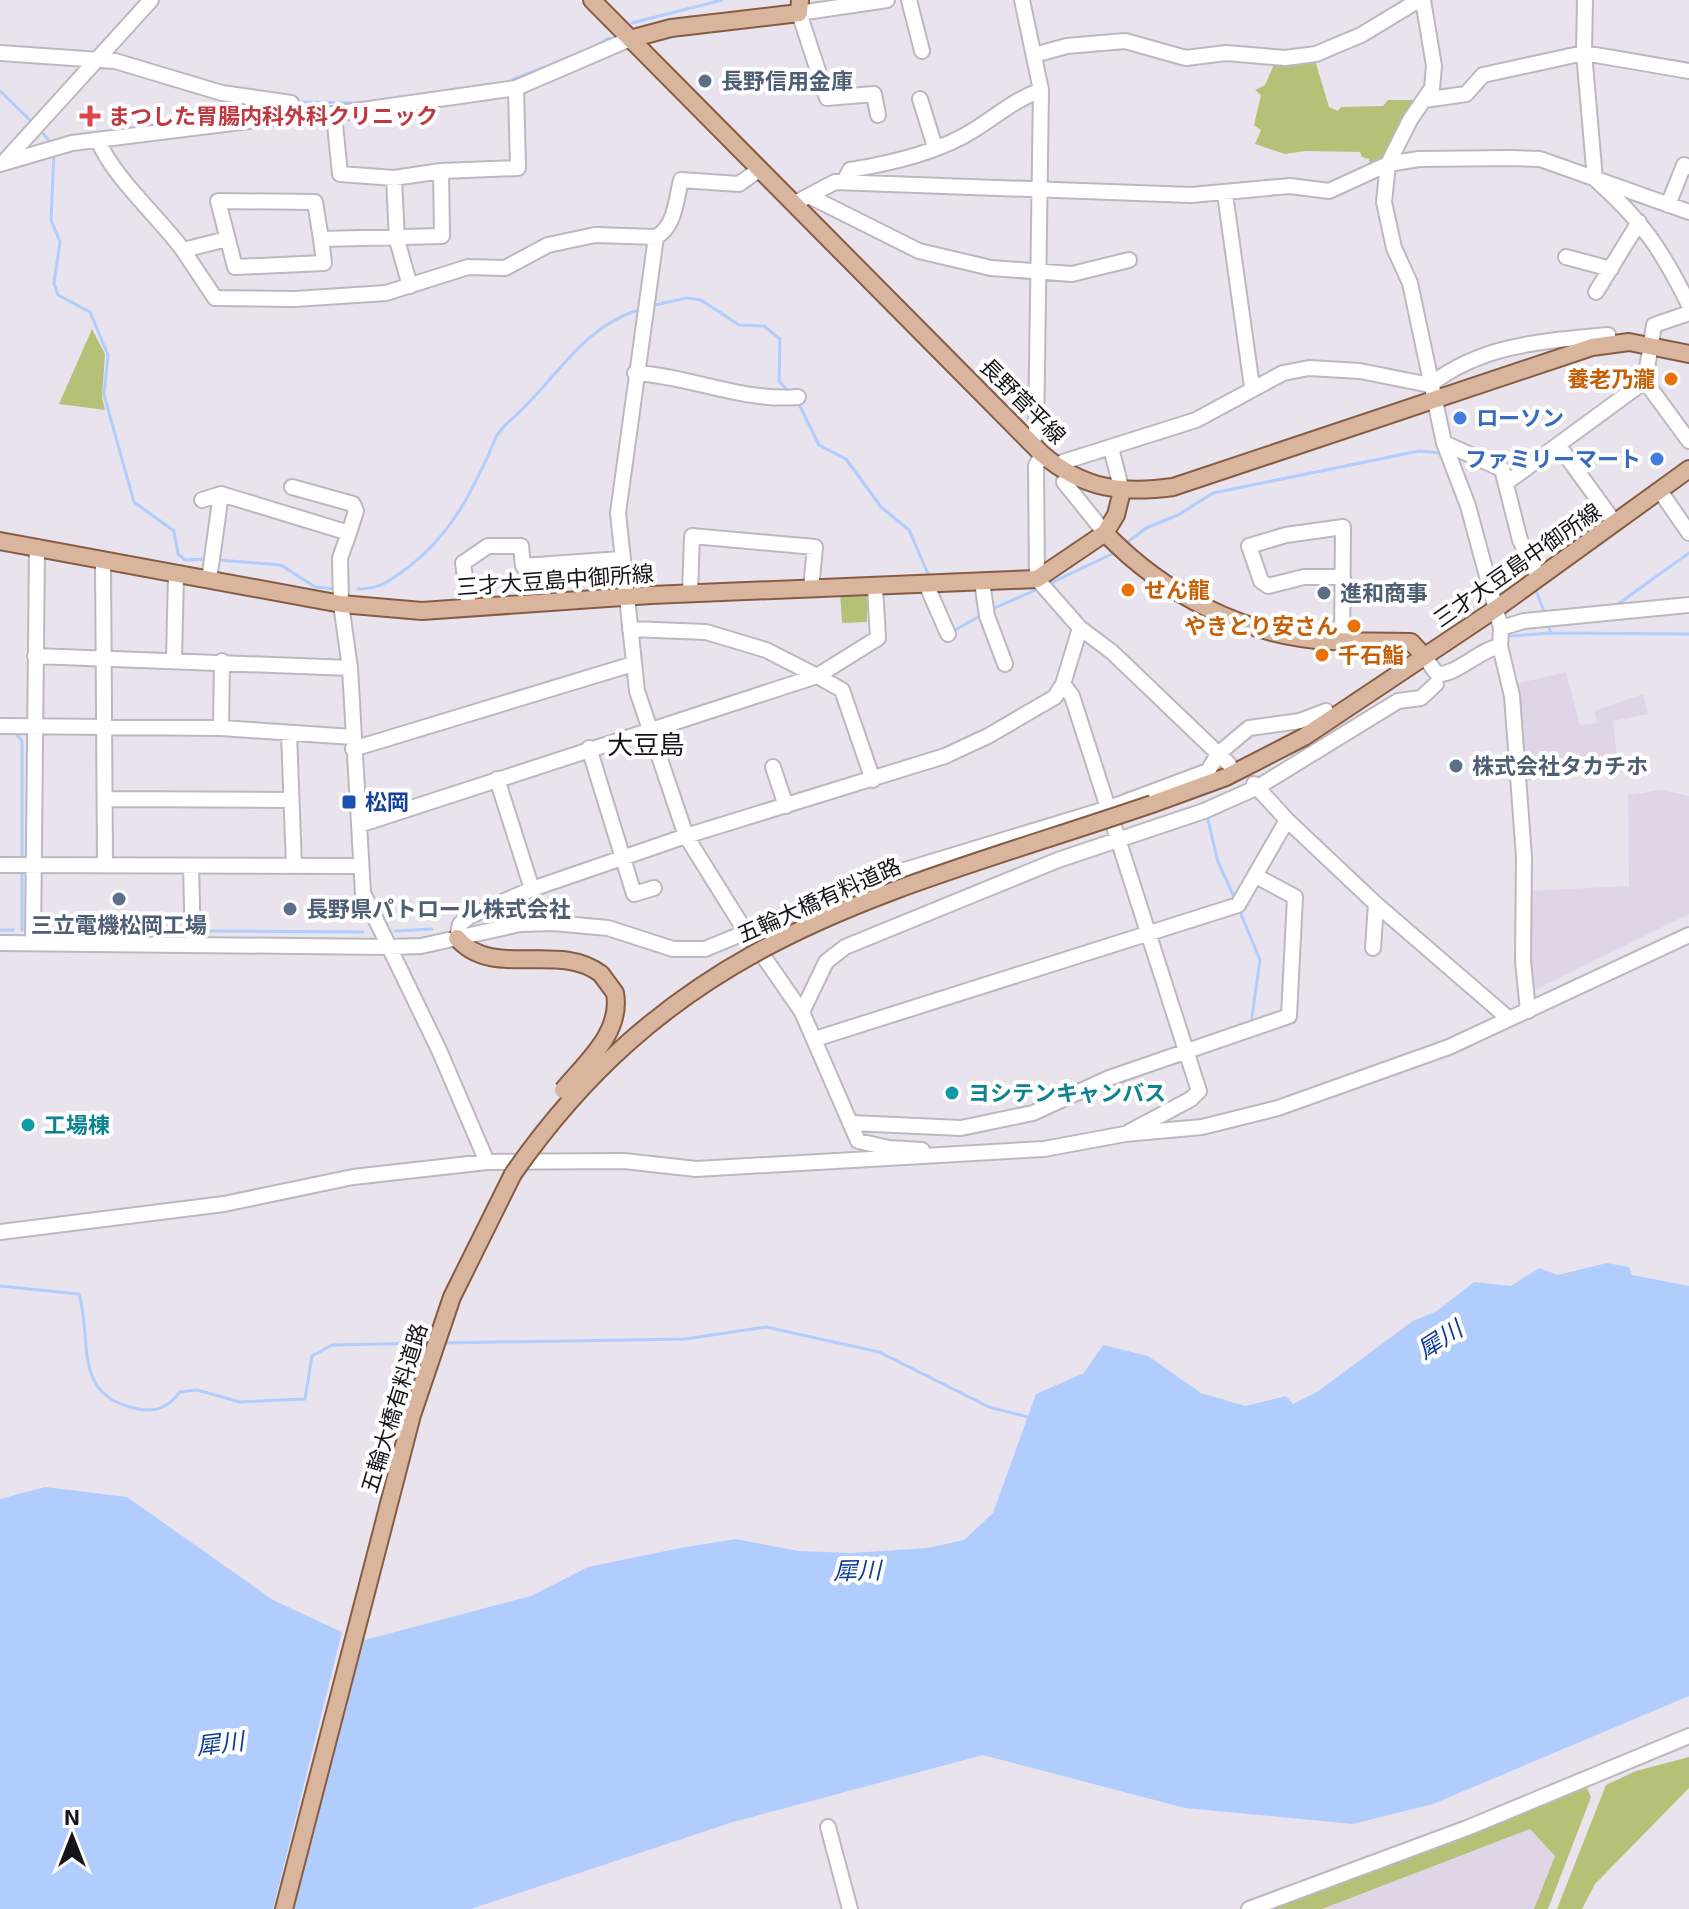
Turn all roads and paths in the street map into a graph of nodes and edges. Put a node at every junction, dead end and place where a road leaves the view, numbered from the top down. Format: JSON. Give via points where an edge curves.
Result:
{"nodes":[{"id":1,"x":151,"y":0,"type":"edge"},
{"id":2,"x":592,"y":0,"type":"edge"},
{"id":3,"x":887,"y":0,"type":"edge"},
{"id":4,"x":909,"y":0,"type":"edge"},
{"id":5,"x":1022,"y":0,"type":"edge"},
{"id":6,"x":1421,"y":0,"type":"edge"},
{"id":7,"x":1585,"y":0,"type":"edge"},
{"id":8,"x":799,"y":6,"type":"edge"},
{"id":9,"x":630,"y":39,"type":"junction"},
{"id":10,"x":922,"y":51,"type":"dead end"},
{"id":11,"x":0,"y":53,"type":"edge"},
{"id":12,"x":1584,"y":53,"type":"junction"},
{"id":13,"x":1034,"y":55,"type":"junction"},
{"id":14,"x":99,"y":60,"type":"junction"},
{"id":15,"x":1689,"y":71,"type":"edge"},
{"id":16,"x":516,"y":88,"type":"junction"},
{"id":17,"x":1041,"y":90,"type":"junction"},
{"id":18,"x":920,"y":99,"type":"dead end"},
{"id":19,"x":1424,"y":100,"type":"junction"},
{"id":20,"x":334,"y":114,"type":"junction"},
{"id":21,"x":878,"y":115,"type":"dead end"},
{"id":22,"x":291,"y":117,"type":"junction"},
{"id":23,"x":98,"y":140,"type":"junction"},
{"id":24,"x":935,"y":147,"type":"junction"},
{"id":25,"x":2,"y":163,"type":"edge"},
{"id":26,"x":1388,"y":164,"type":"junction"},
{"id":27,"x":1689,"y":167,"type":"edge"},
{"id":28,"x":760,"y":169,"type":"junction"},
{"id":29,"x":441,"y":171,"type":"junction"},
{"id":30,"x":394,"y":178,"type":"junction"},
{"id":31,"x":1595,"y":179,"type":"junction"},
{"id":32,"x":844,"y":182,"type":"junction"},
{"id":33,"x":1041,"y":188,"type":"junction"},
{"id":34,"x":1225,"y":194,"type":"junction"},
{"id":35,"x":802,"y":200,"type":"junction"},
{"id":36,"x":1668,"y":205,"type":"junction"},
{"id":37,"x":1689,"y":212,"type":"edge"},
{"id":38,"x":1639,"y":222,"type":"junction"},
{"id":39,"x":656,"y":237,"type":"junction"},
{"id":40,"x":227,"y":239,"type":"junction"},
{"id":41,"x":321,"y":239,"type":"junction"},
{"id":42,"x":397,"y":240,"type":"junction"},
{"id":43,"x":183,"y":250,"type":"junction"},
{"id":44,"x":1566,"y":257,"type":"dead end"},
{"id":45,"x":1129,"y":260,"type":"dead end"},
{"id":46,"x":1611,"y":269,"type":"junction"},
{"id":47,"x":1037,"y":273,"type":"junction"},
{"id":48,"x":410,"y":286,"type":"junction"},
{"id":49,"x":1596,"y":292,"type":"dead end"},
{"id":50,"x":1689,"y":305,"type":"edge"},
{"id":51,"x":1689,"y":313,"type":"edge"},
{"id":52,"x":1608,"y":335,"type":"dead end"},
{"id":53,"x":1650,"y":344,"type":"junction"},
{"id":54,"x":1689,"y":354,"type":"edge"},
{"id":55,"x":635,"y":373,"type":"junction"},
{"id":56,"x":1645,"y":381,"type":"junction"},
{"id":57,"x":1252,"y":387,"type":"junction"},
{"id":58,"x":1432,"y":392,"type":"junction"},
{"id":59,"x":794,"y":398,"type":"dead end"},
{"id":60,"x":1689,"y":441,"type":"edge"},
{"id":61,"x":1559,"y":446,"type":"junction"},
{"id":62,"x":1037,"y":448,"type":"junction"},
{"id":63,"x":1111,"y":448,"type":"junction"},
{"id":64,"x":1446,"y":449,"type":"junction"},
{"id":65,"x":1063,"y":462,"type":"dead end"},
{"id":66,"x":1689,"y":469,"type":"edge"},
{"id":67,"x":1064,"y":482,"type":"dead end"},
{"id":68,"x":1506,"y":483,"type":"junction"},
{"id":69,"x":292,"y":487,"type":"dead end"},
{"id":70,"x":1122,"y":491,"type":"junction"},
{"id":71,"x":1660,"y":491,"type":"junction"},
{"id":72,"x":221,"y":494,"type":"junction"},
{"id":73,"x":202,"y":500,"type":"dead end"},
{"id":74,"x":1615,"y":523,"type":"junction"},
{"id":75,"x":349,"y":533,"type":"junction"},
{"id":76,"x":1105,"y":533,"type":"junction"},
{"id":77,"x":1689,"y":533,"type":"edge"},
{"id":78,"x":0,"y":541,"type":"edge"},
{"id":79,"x":37,"y":547,"type":"junction"},
{"id":80,"x":621,"y":559,"type":"junction"},
{"id":81,"x":103,"y":561,"type":"junction"},
{"id":82,"x":176,"y":575,"type":"junction"},
{"id":83,"x":1343,"y":577,"type":"junction"},
{"id":84,"x":1539,"y":578,"type":"junction"},
{"id":85,"x":1037,"y":579,"type":"junction"},
{"id":86,"x":209,"y":580,"type":"junction"},
{"id":87,"x":982,"y":582,"type":"junction"},
{"id":88,"x":926,"y":584,"type":"junction"},
{"id":89,"x":875,"y":587,"type":"junction"},
{"id":90,"x":811,"y":589,"type":"junction"},
{"id":91,"x":690,"y":593,"type":"junction"},
{"id":92,"x":627,"y":597,"type":"junction"},
{"id":93,"x":341,"y":604,"type":"junction"},
{"id":94,"x":1689,"y":605,"type":"edge"},
{"id":95,"x":469,"y":607,"type":"junction"},
{"id":96,"x":1497,"y":608,"type":"junction"},
{"id":97,"x":1080,"y":628,"type":"junction"},
{"id":98,"x":1501,"y":628,"type":"junction"},
{"id":99,"x":630,"y":629,"type":"junction"},
{"id":100,"x":948,"y":634,"type":"dead end"},
{"id":101,"x":1342,"y":641,"type":"junction"},
{"id":102,"x":1500,"y":646,"type":"junction"},
{"id":103,"x":1479,"y":653,"type":"junction"},
{"id":104,"x":35,"y":656,"type":"junction"},
{"id":105,"x":1424,"y":656,"type":"junction"},
{"id":106,"x":174,"y":659,"type":"junction"},
{"id":107,"x":105,"y":660,"type":"junction"},
{"id":108,"x":222,"y":661,"type":"junction"},
{"id":109,"x":633,"y":664,"type":"junction"},
{"id":110,"x":1005,"y":664,"type":"dead end"},
{"id":111,"x":350,"y":668,"type":"junction"},
{"id":112,"x":817,"y":676,"type":"junction"},
{"id":113,"x":1063,"y":684,"type":"junction"},
{"id":114,"x":1436,"y":684,"type":"junction"},
{"id":115,"x":1326,"y":711,"type":"dead end"},
{"id":116,"x":0,"y":726,"type":"edge"},
{"id":117,"x":34,"y":727,"type":"junction"},
{"id":118,"x":105,"y":728,"type":"junction"},
{"id":119,"x":221,"y":728,"type":"junction"},
{"id":120,"x":650,"y":730,"type":"junction"},
{"id":121,"x":289,"y":733,"type":"junction"},
{"id":122,"x":353,"y":743,"type":"junction"},
{"id":123,"x":589,"y":748,"type":"junction"},
{"id":124,"x":1224,"y":759,"type":"junction"},
{"id":125,"x":773,"y":767,"type":"dead end"},
{"id":126,"x":497,"y":779,"type":"junction"},
{"id":127,"x":873,"y":780,"type":"junction"},
{"id":128,"x":1256,"y":786,"type":"junction"},
{"id":129,"x":106,"y":799,"type":"junction"},
{"id":130,"x":291,"y":800,"type":"junction"},
{"id":131,"x":786,"y":806,"type":"junction"},
{"id":132,"x":1109,"y":808,"type":"junction"},
{"id":133,"x":1287,"y":820,"type":"junction"},
{"id":134,"x":359,"y":825,"type":"junction"},
{"id":135,"x":686,"y":836,"type":"junction"},
{"id":136,"x":1120,"y":840,"type":"junction"},
{"id":137,"x":622,"y":858,"type":"junction"},
{"id":138,"x":105,"y":864,"type":"junction"},
{"id":139,"x":0,"y":865,"type":"edge"},
{"id":140,"x":32,"y":865,"type":"junction"},
{"id":141,"x":191,"y":866,"type":"junction"},
{"id":142,"x":294,"y":866,"type":"junction"},
{"id":143,"x":360,"y":866,"type":"junction"},
{"id":144,"x":1256,"y":876,"type":"junction"},
{"id":145,"x":654,"y":888,"type":"dead end"},
{"id":146,"x":532,"y":889,"type":"junction"},
{"id":147,"x":1376,"y":904,"type":"junction"},
{"id":148,"x":747,"y":932,"type":"junction"},
{"id":149,"x":1149,"y":933,"type":"junction"},
{"id":150,"x":1689,"y":935,"type":"edge"},
{"id":151,"x":457,"y":938,"type":"junction"},
{"id":152,"x":0,"y":943,"type":"edge"},
{"id":153,"x":33,"y":943,"type":"junction"},
{"id":154,"x":193,"y":945,"type":"junction"},
{"id":155,"x":388,"y":947,"type":"junction"},
{"id":156,"x":1373,"y":948,"type":"dead end"},
{"id":157,"x":1528,"y":1011,"type":"junction"},
{"id":158,"x":802,"y":1012,"type":"junction"},
{"id":159,"x":1508,"y":1018,"type":"junction"},
{"id":160,"x":815,"y":1039,"type":"junction"},
{"id":161,"x":1186,"y":1051,"type":"junction"},
{"id":162,"x":851,"y":1123,"type":"junction"},
{"id":163,"x":1125,"y":1134,"type":"junction"},
{"id":164,"x":937,"y":1156,"type":"junction"},
{"id":165,"x":487,"y":1162,"type":"junction"},
{"id":166,"x":513,"y":1174,"type":"junction"},
{"id":167,"x":0,"y":1232,"type":"edge"},
{"id":168,"x":1689,"y":1736,"type":"edge"},
{"id":169,"x":828,"y":1827,"type":"dead end"},
{"id":170,"x":284,"y":1909,"type":"edge"},
{"id":171,"x":850,"y":1909,"type":"edge"},
{"id":172,"x":1249,"y":1909,"type":"edge"}],
"edges":[{"from":1,"to":14,"type":"street"},
{"from":2,"to":9,"type":"main road","name":"長野菅平線"},
{"from":3,"to":8,"type":"street"},
{"from":4,"to":10,"type":"street"},
{"from":5,"to":13,"type":"street"},
{"from":6,"to":13,"type":"street","via":[[1316,54],[1186,58],[1125,41]]},
{"from":6,"to":19,"type":"street","via":[[1434,66],[1432,88]]},
{"from":7,"to":12,"type":"street"},
{"from":8,"to":9,"type":"main road"},
{"from":8,"to":21,"type":"street","via":[[827,98],[874,94]]},
{"from":9,"to":16,"type":"street"},
{"from":9,"to":28,"type":"main road","name":"長野菅平線"},
{"from":11,"to":14,"type":"street"},
{"from":12,"to":15,"type":"street"},
{"from":12,"to":19,"type":"street","via":[[1483,75],[1466,94]]},
{"from":12,"to":31,"type":"street"},
{"from":13,"to":17,"type":"street"},
{"from":14,"to":22,"type":"street","via":[[222,93],[291,103]]},
{"from":14,"to":25,"type":"street"},
{"from":16,"to":20,"type":"street"},
{"from":16,"to":29,"type":"street","via":[[518,168]]},
{"from":17,"to":24,"type":"street"},
{"from":17,"to":33,"type":"street"},
{"from":18,"to":24,"type":"street"},
{"from":19,"to":26,"type":"street"},
{"from":20,"to":22,"type":"street"},
{"from":20,"to":30,"type":"street","via":[[340,174]]},
{"from":22,"to":23,"type":"street"},
{"from":23,"to":25,"type":"street"},
{"from":23,"to":43,"type":"street","via":[[105,158]]},
{"from":24,"to":32,"type":"street","via":[[885,166],[850,170]]},
{"from":26,"to":31,"type":"street","via":[[1540,159]]},
{"from":26,"to":34,"type":"street","via":[[1329,191],[1290,186]]},
{"from":26,"to":58,"type":"street","via":[[1386,214],[1410,283]]},
{"from":27,"to":36,"type":"street","via":[[1684,165]]},
{"from":28,"to":35,"type":"main road","name":"長野菅平線"},
{"from":28,"to":39,"type":"street","via":[[739,184],[681,180],[666,232]]},
{"from":29,"to":30,"type":"street"},
{"from":29,"to":42,"type":"street","via":[[442,236]]},
{"from":30,"to":42,"type":"street"},
{"from":31,"to":36,"type":"street"},
{"from":31,"to":38,"type":"street"},
{"from":32,"to":33,"type":"street"},
{"from":32,"to":35,"type":"street"},
{"from":33,"to":34,"type":"street"},
{"from":33,"to":47,"type":"street"},
{"from":34,"to":57,"type":"street"},
{"from":35,"to":47,"type":"street","via":[[919,251]]},
{"from":35,"to":62,"type":"main road","name":"長野菅平線"},
{"from":36,"to":37,"type":"street"},
{"from":38,"to":46,"type":"street"},
{"from":38,"to":50,"type":"street","via":[[1663,250]]},
{"from":39,"to":48,"type":"street","via":[[595,235],[548,245],[505,268],[468,267]]},
{"from":39,"to":55,"type":"street"},
{"from":40,"to":41,"type":"street","via":[[235,267],[324,263]]},
{"from":40,"to":41,"type":"street","via":[[218,201],[315,202]]},
{"from":40,"to":43,"type":"street"},
{"from":41,"to":42,"type":"street"},
{"from":42,"to":48,"type":"street"},
{"from":43,"to":48,"type":"street","via":[[215,298],[295,299],[386,293]]},
{"from":44,"to":46,"type":"street"},
{"from":45,"to":47,"type":"street","via":[[1072,274]]},
{"from":46,"to":49,"type":"street"},
{"from":47,"to":62,"type":"street"},
{"from":51,"to":53,"type":"street","via":[[1654,325]]},
{"from":52,"to":58,"type":"street","via":[[1492,350],[1464,362]]},
{"from":53,"to":54,"type":"main road","name":"長野菅平線"},
{"from":53,"to":56,"type":"street"},
{"from":53,"to":58,"type":"main road","name":"長野菅平線","via":[[1592,347]]},
{"from":55,"to":59,"type":"street","via":[[770,399]]},
{"from":55,"to":80,"type":"street","via":[[618,513]]},
{"from":56,"to":60,"type":"street"},
{"from":56,"to":61,"type":"street"},
{"from":57,"to":58,"type":"street","via":[[1309,368],[1360,371]]},
{"from":57,"to":63,"type":"street","via":[[1196,420]]},
{"from":58,"to":64,"type":"street"},
{"from":58,"to":70,"type":"main road","name":"長野菅平線","via":[[1173,487]]},
{"from":61,"to":68,"type":"street"},
{"from":61,"to":74,"type":"street"},
{"from":62,"to":70,"type":"main road","name":"長野菅平線","via":[[1083,481]]},
{"from":62,"to":85,"type":"street"},
{"from":63,"to":65,"type":"street"},
{"from":63,"to":70,"type":"street"},
{"from":64,"to":68,"type":"street","via":[[1502,469]]},
{"from":64,"to":96,"type":"street"},
{"from":66,"to":71,"type":"main road","name":"三才大豆島中御所線"},
{"from":67,"to":76,"type":"street"},
{"from":68,"to":84,"type":"street","via":[[1520,540]]},
{"from":69,"to":75,"type":"street","via":[[353,504]]},
{"from":70,"to":76,"type":"main road"},
{"from":71,"to":74,"type":"main road","name":"三才大豆島中御所線"},
{"from":71,"to":77,"type":"street"},
{"from":72,"to":73,"type":"street"},
{"from":72,"to":75,"type":"street"},
{"from":72,"to":86,"type":"street"},
{"from":74,"to":84,"type":"main road","name":"三才大豆島中御所線"},
{"from":75,"to":93,"type":"street","via":[[340,558]]},
{"from":76,"to":85,"type":"main road"},
{"from":76,"to":101,"type":"main road","name":"三才大豆島中御所線","via":[[1172,589],[1246,625]]},
{"from":78,"to":79,"type":"main road","name":"三才大豆島中御所線"},
{"from":79,"to":81,"type":"main road","name":"三才大豆島中御所線"},
{"from":79,"to":104,"type":"street"},
{"from":80,"to":92,"type":"street"},
{"from":80,"to":95,"type":"street","via":[[523,566],[521,546],[488,546],[463,563]]},
{"from":81,"to":82,"type":"main road","name":"三才大豆島中御所線"},
{"from":81,"to":107,"type":"street"},
{"from":82,"to":86,"type":"main road","name":"三才大豆島中御所線"},
{"from":82,"to":106,"type":"street"},
{"from":83,"to":83,"type":"street","via":[[1304,577],[1268,586],[1261,581],[1249,546],[1343,527]]},
{"from":83,"to":101,"type":"street"},
{"from":84,"to":96,"type":"main road","name":"三才大豆島中御所線"},
{"from":85,"to":87,"type":"main road","name":"三才大豆島中御所線"},
{"from":85,"to":97,"type":"street"},
{"from":86,"to":93,"type":"main road","name":"三才大豆島中御所線"},
{"from":87,"to":88,"type":"main road","name":"三才大豆島中御所線"},
{"from":87,"to":110,"type":"street"},
{"from":88,"to":89,"type":"main road","name":"三才大豆島中御所線"},
{"from":88,"to":100,"type":"street"},
{"from":89,"to":90,"type":"main road","name":"三才大豆島中御所線"},
{"from":89,"to":112,"type":"street","via":[[878,638]]},
{"from":90,"to":91,"type":"main road","name":"三才大豆島中御所線"},
{"from":90,"to":91,"type":"street","via":[[815,547],[692,536]]},
{"from":91,"to":92,"type":"main road","name":"三才大豆島中御所線"},
{"from":92,"to":95,"type":"main road","name":"三才大豆島中御所線"},
{"from":92,"to":99,"type":"street"},
{"from":93,"to":95,"type":"main road","name":"三才大豆島中御所線","via":[[394,611]]},
{"from":93,"to":111,"type":"street"},
{"from":94,"to":98,"type":"street","via":[[1524,621]]},
{"from":96,"to":98,"type":"street"},
{"from":96,"to":105,"type":"main road","name":"三才大豆島中御所線"},
{"from":97,"to":113,"type":"street"},
{"from":97,"to":124,"type":"street"},
{"from":98,"to":102,"type":"street"},
{"from":99,"to":109,"type":"street"},
{"from":99,"to":112,"type":"street","via":[[706,632],[766,650]]},
{"from":101,"to":105,"type":"main road","name":"三才大豆島中御所線","via":[[1411,642]]},
{"from":102,"to":103,"type":"street"},
{"from":102,"to":157,"type":"street","via":[[1512,696]]},
{"from":103,"to":105,"type":"street","via":[[1441,675]]},
{"from":103,"to":114,"type":"street","via":[[1449,683]]},
{"from":104,"to":107,"type":"street"},
{"from":104,"to":117,"type":"street"},
{"from":105,"to":114,"type":"street"},
{"from":105,"to":166,"type":"main road","name":"五輪大橋有料道路","bridge":true,"via":[[1280,751],[1226,777],[878,894],[730,965],[606,1060]]},
{"from":106,"to":107,"type":"street"},
{"from":106,"to":108,"type":"street"},
{"from":107,"to":118,"type":"street"},
{"from":108,"to":111,"type":"street"},
{"from":108,"to":119,"type":"street"},
{"from":109,"to":120,"type":"street"},
{"from":109,"to":122,"type":"street"},
{"from":111,"to":122,"type":"street"},
{"from":112,"to":120,"type":"street"},
{"from":112,"to":127,"type":"street","via":[[842,690]]},
{"from":113,"to":127,"type":"street","via":[[1055,697],[988,736]]},
{"from":113,"to":132,"type":"street","via":[[1072,696]]},
{"from":114,"to":128,"type":"street","via":[[1421,698],[1398,701]]},
{"from":115,"to":124,"type":"street","via":[[1300,721],[1249,728]]},
{"from":116,"to":117,"type":"street"},
{"from":117,"to":118,"type":"street"},
{"from":117,"to":140,"type":"street"},
{"from":118,"to":119,"type":"street"},
{"from":118,"to":129,"type":"street"},
{"from":119,"to":121,"type":"street"},
{"from":120,"to":123,"type":"street"},
{"from":120,"to":135,"type":"street"},
{"from":121,"to":122,"type":"street"},
{"from":121,"to":130,"type":"street"},
{"from":122,"to":134,"type":"street"},
{"from":123,"to":126,"type":"street"},
{"from":123,"to":137,"type":"street"},
{"from":124,"to":132,"type":"street","via":[[1208,771]]},
{"from":125,"to":131,"type":"street"},
{"from":126,"to":134,"type":"street"},
{"from":126,"to":146,"type":"street"},
{"from":127,"to":131,"type":"street"},
{"from":128,"to":133,"type":"street"},
{"from":128,"to":136,"type":"street","via":[[1204,811]]},
{"from":129,"to":130,"type":"street"},
{"from":129,"to":138,"type":"street"},
{"from":130,"to":142,"type":"street"},
{"from":131,"to":135,"type":"street"},
{"from":132,"to":136,"type":"street"},
{"from":132,"to":148,"type":"street","via":[[875,879]]},
{"from":133,"to":144,"type":"street"},
{"from":133,"to":147,"type":"street"},
{"from":134,"to":143,"type":"street"},
{"from":135,"to":137,"type":"street"},
{"from":135,"to":148,"type":"street"},
{"from":136,"to":149,"type":"street"},
{"from":136,"to":158,"type":"street","via":[[845,947],[826,962]]},
{"from":137,"to":145,"type":"street","via":[[634,894]]},
{"from":137,"to":146,"type":"street"},
{"from":138,"to":140,"type":"street"},
{"from":138,"to":141,"type":"street"},
{"from":139,"to":140,"type":"street"},
{"from":140,"to":153,"type":"street"},
{"from":141,"to":142,"type":"street"},
{"from":141,"to":154,"type":"street"},
{"from":142,"to":143,"type":"street"},
{"from":143,"to":155,"type":"street","via":[[363,893]]},
{"from":144,"to":149,"type":"street","via":[[1238,905]]},
{"from":144,"to":161,"type":"street","via":[[1296,899],[1289,1016]]},
{"from":146,"to":151,"type":"street","via":[[470,916],[460,924]]},
{"from":147,"to":156,"type":"street"},
{"from":147,"to":159,"type":"street"},
{"from":148,"to":151,"type":"street","via":[[723,944],[686,951],[586,924],[520,924]]},
{"from":148,"to":158,"type":"street"},
{"from":149,"to":160,"type":"street"},
{"from":149,"to":161,"type":"street"},
{"from":150,"to":157,"type":"street"},
{"from":151,"to":155,"type":"street"},
{"from":151,"to":166,"type":"main road","bridge":true,"via":[[476,956],[569,960],[601,974],[615,993],[613,1023],[605,1040],[545,1115]]},
{"from":152,"to":153,"type":"street"},
{"from":153,"to":154,"type":"street"},
{"from":154,"to":155,"type":"street"},
{"from":155,"to":165,"type":"street"},
{"from":157,"to":159,"type":"street"},
{"from":158,"to":160,"type":"street"},
{"from":159,"to":163,"type":"street","via":[[1449,1047],[1278,1108],[1202,1127]]},
{"from":160,"to":162,"type":"street"},
{"from":161,"to":162,"type":"street","via":[[1033,1113],[1002,1120],[946,1128]]},
{"from":161,"to":163,"type":"street","via":[[1199,1091]]},
{"from":162,"to":164,"type":"street","via":[[858,1141],[919,1148]]},
{"from":163,"to":164,"type":"street","via":[[1044,1149]]},
{"from":164,"to":165,"type":"street","via":[[696,1169],[624,1161]]},
{"from":165,"to":167,"type":"street","via":[[353,1177],[224,1204]]},
{"from":166,"to":170,"type":"main road","name":"五輪大橋有料道路","via":[[452,1297],[412,1415]]},
{"from":168,"to":172,"type":"street","via":[[1467,1828]]},
{"from":169,"to":171,"type":"street"}]}
